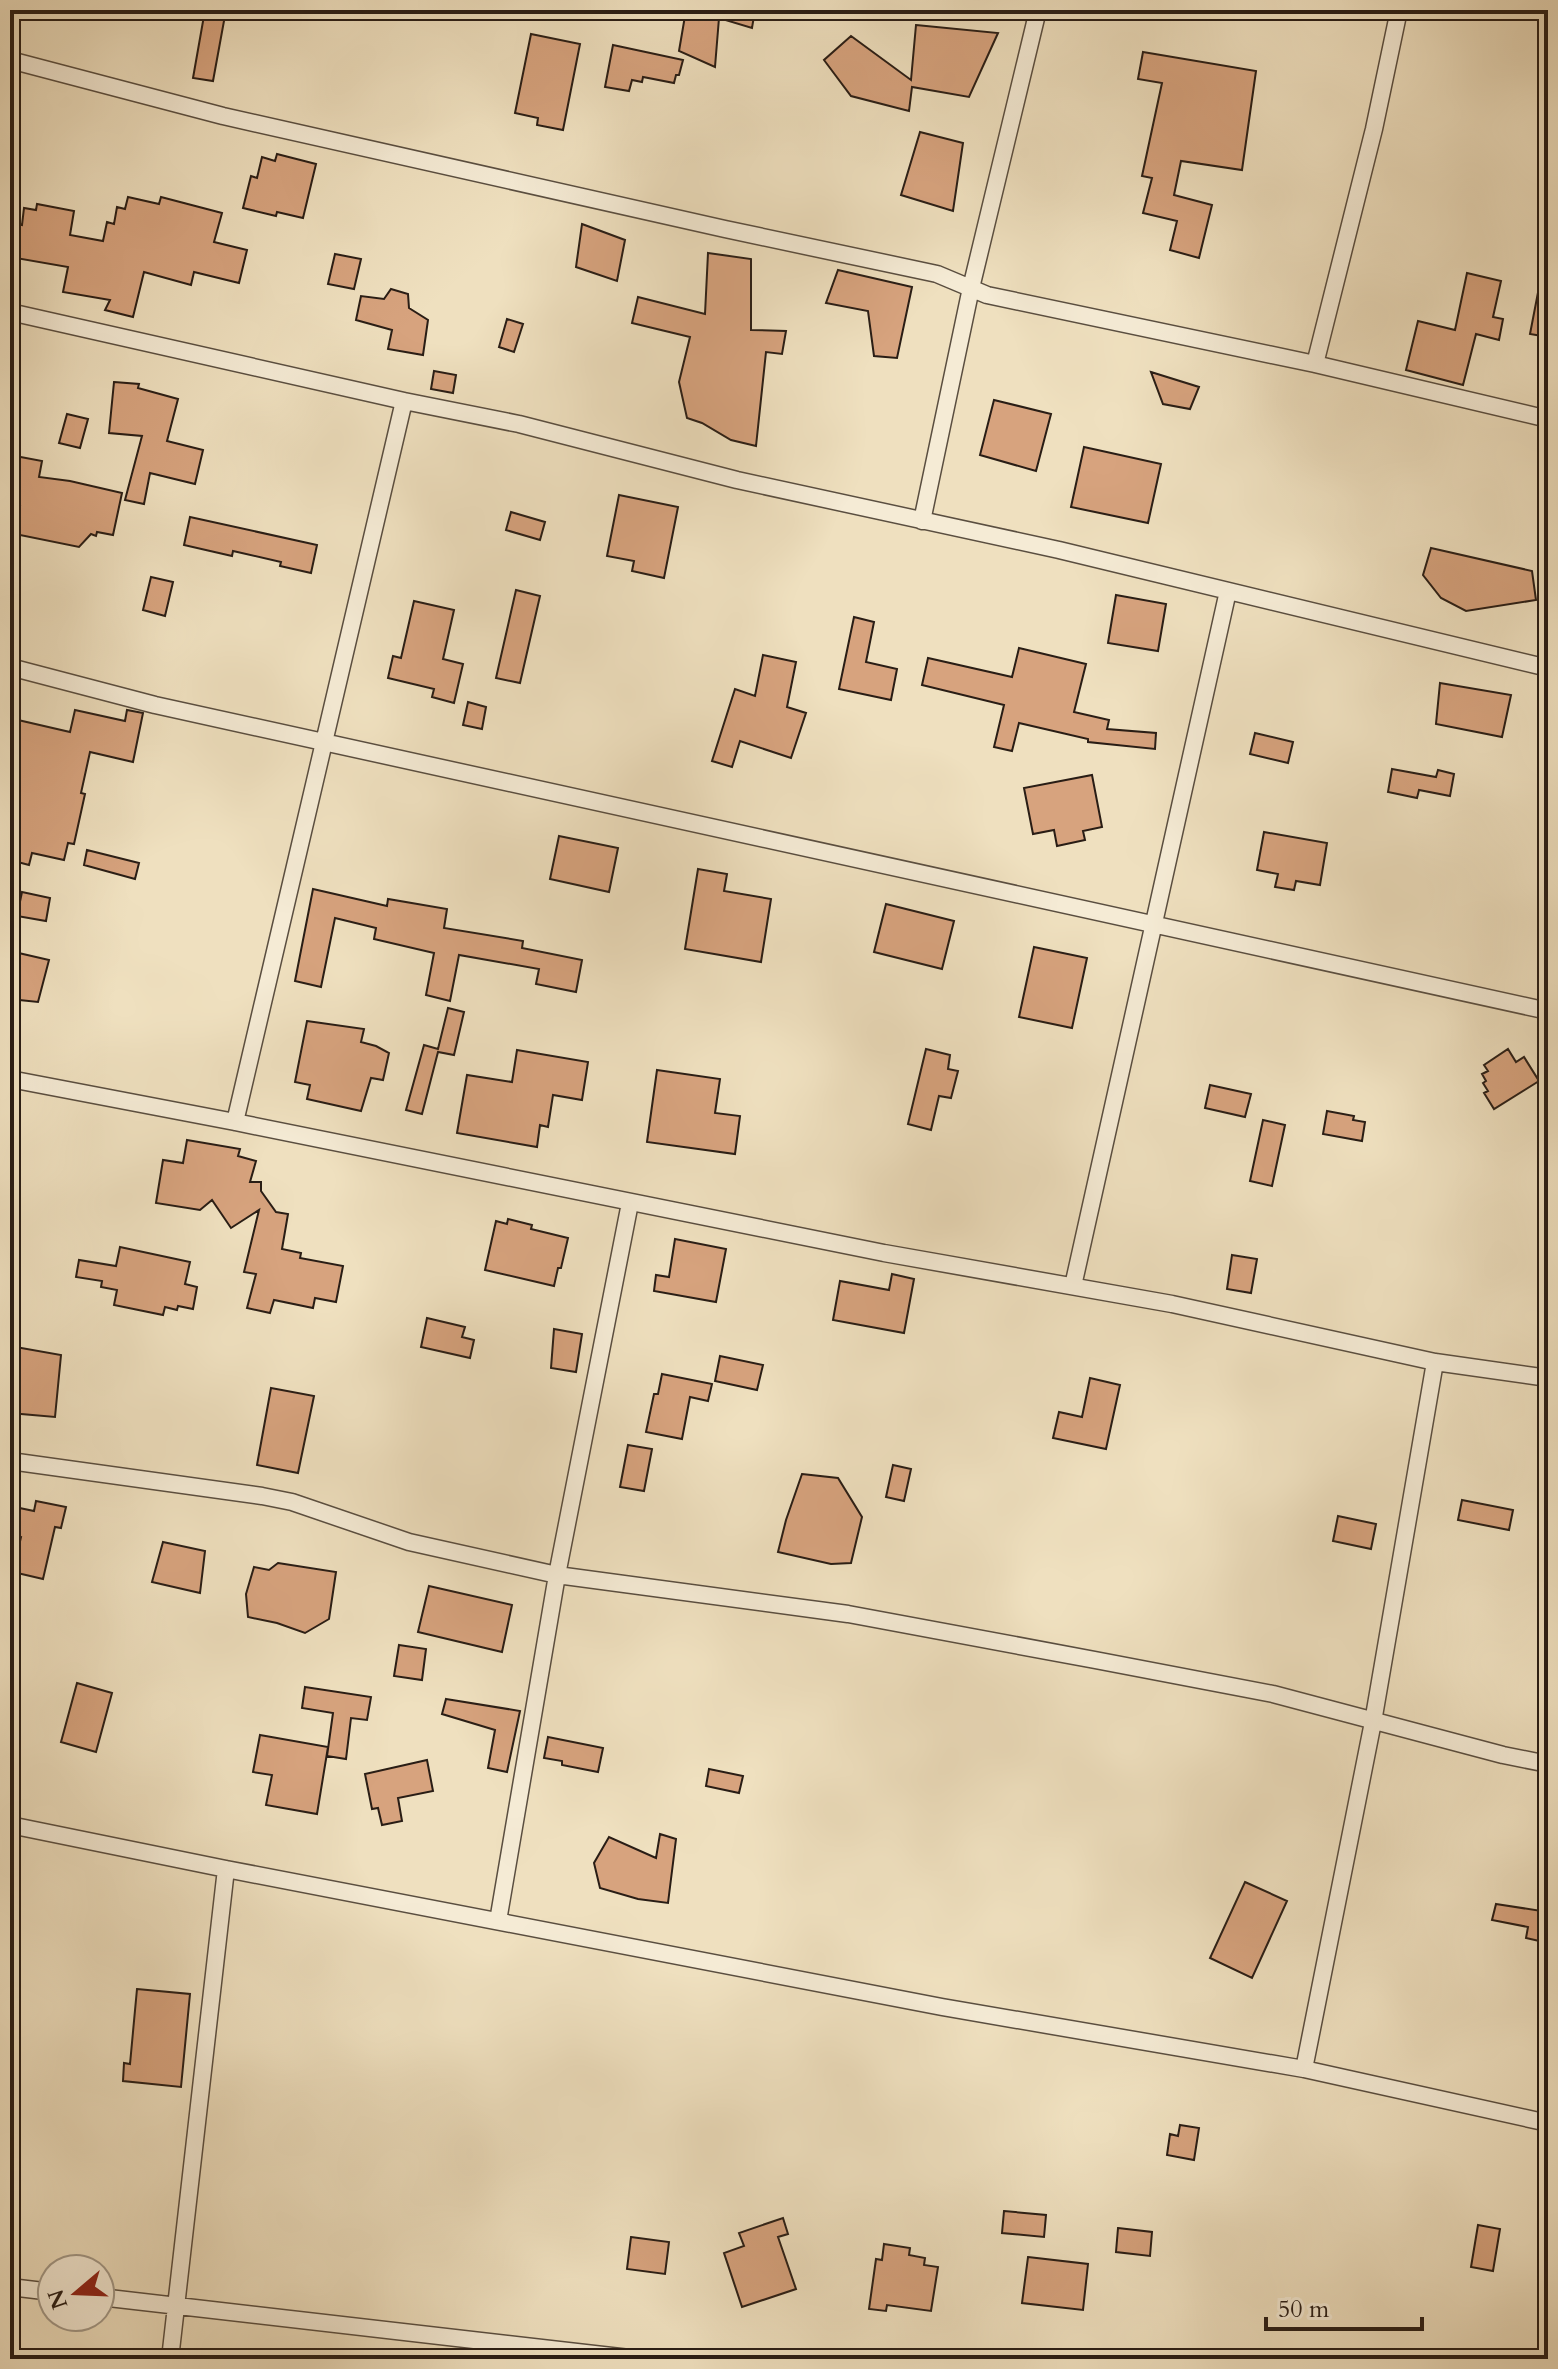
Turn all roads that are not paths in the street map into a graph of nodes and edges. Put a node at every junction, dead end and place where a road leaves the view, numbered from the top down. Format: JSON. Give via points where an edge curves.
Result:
{"nodes":[{"id":1,"x":1018,"y":10,"type":"edge"},
{"id":2,"x":1399,"y":10,"type":"edge"},
{"id":3,"x":1037,"y":12,"type":"edge"},
{"id":4,"x":10,"y":60,"type":"edge"},
{"id":5,"x":971,"y":288,"type":"junction"},
{"id":6,"x":10,"y":312,"type":"edge"},
{"id":7,"x":1315,"y":364,"type":"junction"},
{"id":8,"x":404,"y":401,"type":"junction"},
{"id":9,"x":1548,"y":419,"type":"edge"},
{"id":10,"x":922,"y":521,"type":"junction"},
{"id":11,"x":1228,"y":591,"type":"junction"},
{"id":12,"x":10,"y":667,"type":"edge"},
{"id":13,"x":1548,"y":668,"type":"edge"},
{"id":14,"x":324,"y":742,"type":"junction"},
{"id":15,"x":1154,"y":925,"type":"junction"},
{"id":16,"x":1548,"y":1011,"type":"edge"},
{"id":17,"x":10,"y":1079,"type":"edge"},
{"id":18,"x":235,"y":1122,"type":"junction"},
{"id":19,"x":630,"y":1203,"type":"junction"},
{"id":20,"x":1073,"y":1286,"type":"junction"},
{"id":21,"x":1435,"y":1362,"type":"junction"},
{"id":22,"x":1548,"y":1378,"type":"edge"},
{"id":23,"x":10,"y":1461,"type":"edge"},
{"id":24,"x":557,"y":1575,"type":"junction"},
{"id":25,"x":1373,"y":1722,"type":"junction"},
{"id":26,"x":1548,"y":1764,"type":"edge"},
{"id":27,"x":10,"y":1825,"type":"edge"},
{"id":28,"x":226,"y":1869,"type":"junction"},
{"id":29,"x":498,"y":1921,"type":"junction"},
{"id":30,"x":1304,"y":2069,"type":"junction"},
{"id":31,"x":1548,"y":2123,"type":"edge"},
{"id":32,"x":10,"y":2287,"type":"edge"},
{"id":33,"x":36,"y":2290,"type":"edge"},
{"id":34,"x":116,"y":2299,"type":"edge"},
{"id":35,"x":176,"y":2305,"type":"junction"},
{"id":36,"x":170,"y":2359,"type":"edge"},
{"id":37,"x":638,"y":2359,"type":"edge"}],
"edges":[{"from":1,"to":3,"type":"street"},
{"from":2,"to":7,"type":"street"},
{"from":3,"to":5,"type":"street"},
{"from":4,"to":5,"type":"street","via":[[223,116],[937,274]]},
{"from":5,"to":7,"type":"street"},
{"from":5,"to":10,"type":"street"},
{"from":6,"to":8,"type":"street"},
{"from":7,"to":9,"type":"street"},
{"from":8,"to":10,"type":"street"},
{"from":8,"to":14,"type":"street"},
{"from":10,"to":11,"type":"street"},
{"from":11,"to":13,"type":"street"},
{"from":11,"to":15,"type":"street"},
{"from":12,"to":14,"type":"street"},
{"from":14,"to":15,"type":"street"},
{"from":14,"to":18,"type":"street"},
{"from":15,"to":16,"type":"street"},
{"from":15,"to":20,"type":"street"},
{"from":17,"to":18,"type":"street"},
{"from":18,"to":19,"type":"street"},
{"from":19,"to":20,"type":"street"},
{"from":19,"to":24,"type":"street"},
{"from":20,"to":21,"type":"street"},
{"from":21,"to":22,"type":"street"},
{"from":21,"to":25,"type":"street"},
{"from":23,"to":24,"type":"street","via":[[292,1502],[409,1542]]},
{"from":24,"to":25,"type":"street","via":[[848,1614],[1273,1694]]},
{"from":24,"to":29,"type":"street"},
{"from":25,"to":26,"type":"street"},
{"from":25,"to":30,"type":"street"},
{"from":27,"to":28,"type":"street"},
{"from":28,"to":29,"type":"street"},
{"from":28,"to":35,"type":"street"},
{"from":29,"to":30,"type":"street","via":[[942,2007]]},
{"from":30,"to":31,"type":"street"},
{"from":32,"to":33,"type":"street"},
{"from":34,"to":35,"type":"street"},
{"from":35,"to":36,"type":"street"},
{"from":35,"to":37,"type":"street"}]}
